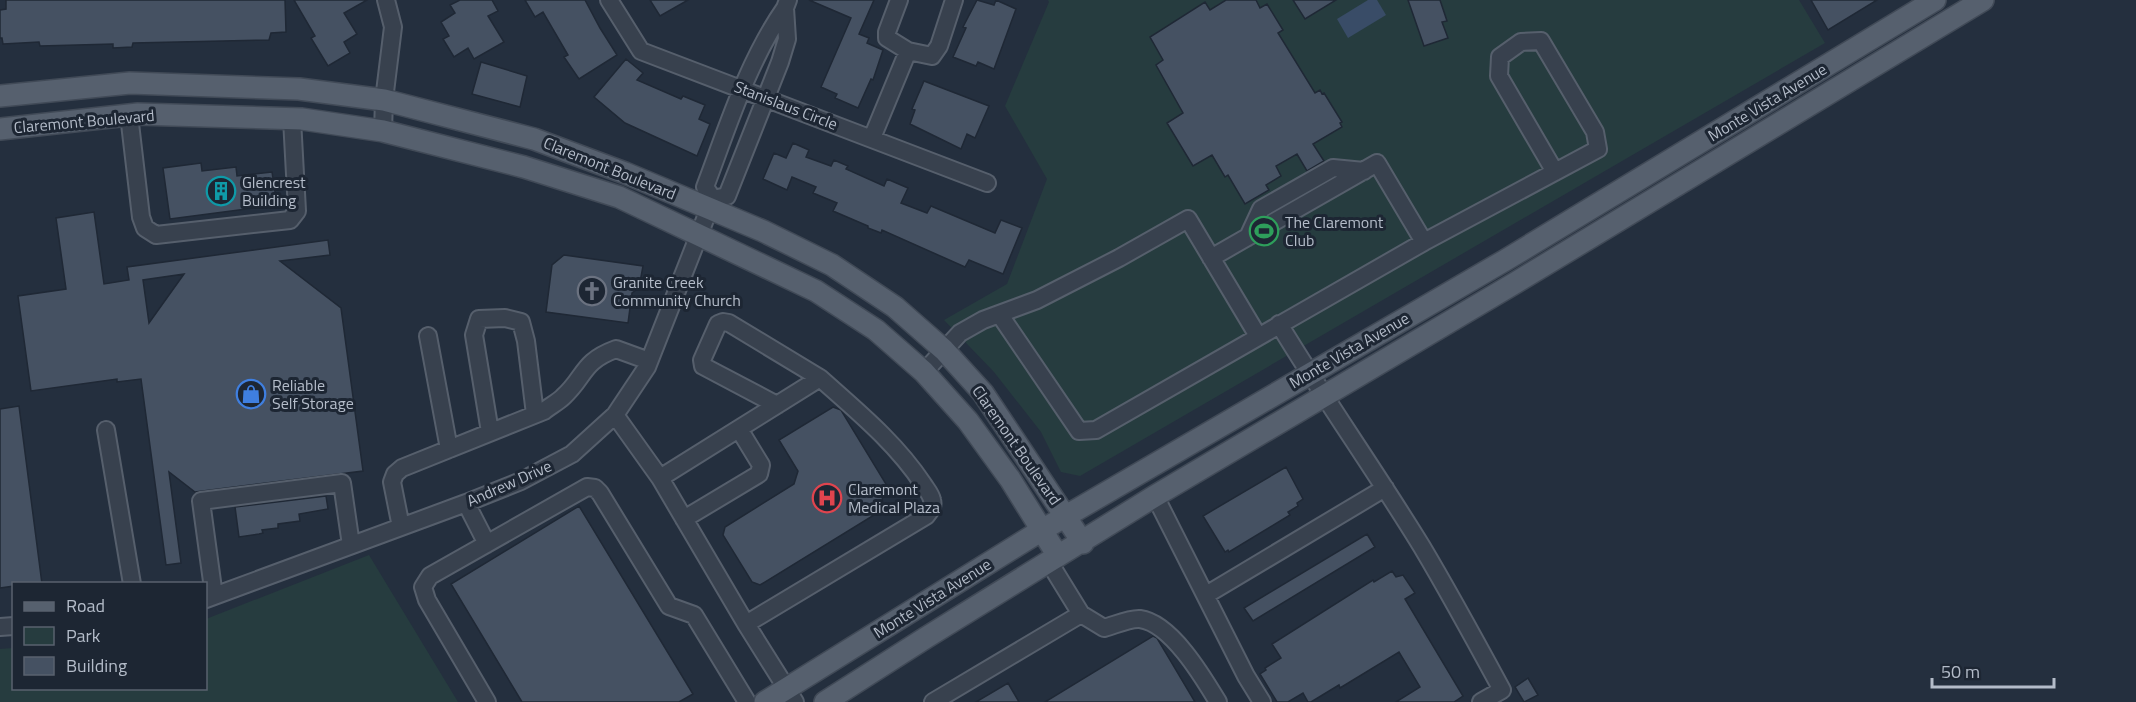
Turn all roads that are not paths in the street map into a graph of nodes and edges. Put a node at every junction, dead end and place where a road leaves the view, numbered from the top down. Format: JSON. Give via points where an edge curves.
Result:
{"nodes":[{"id":1,"x":386,"y":0,"type":"edge"},
{"id":2,"x":609,"y":0,"type":"edge"},
{"id":3,"x":899,"y":0,"type":"edge"},
{"id":4,"x":954,"y":0,"type":"edge"},
{"id":5,"x":1935,"y":0,"type":"edge"},
{"id":6,"x":1983,"y":0,"type":"edge"},
{"id":7,"x":787,"y":4,"type":"edge"},
{"id":8,"x":908,"y":51,"type":"junction"},
{"id":9,"x":742,"y":89,"type":"junction"},
{"id":10,"x":0,"y":96,"type":"edge"},
{"id":11,"x":766,"y":97,"type":"junction"},
{"id":12,"x":384,"y":100,"type":"junction"},
{"id":13,"x":129,"y":115,"type":"junction"},
{"id":14,"x":292,"y":119,"type":"junction"},
{"id":15,"x":0,"y":129,"type":"edge"},
{"id":16,"x":383,"y":131,"type":"junction"},
{"id":17,"x":872,"y":138,"type":"junction"},
{"id":18,"x":1364,"y":171,"type":"junction"},
{"id":19,"x":1555,"y":172,"type":"junction"},
{"id":20,"x":987,"y":183,"type":"dead end"},
{"id":21,"x":1300,"y":186,"type":"junction"},
{"id":22,"x":1310,"y":202,"type":"junction"},
{"id":23,"x":711,"y":203,"type":"junction"},
{"id":24,"x":699,"y":237,"type":"junction"},
{"id":25,"x":1248,"y":237,"type":"junction"},
{"id":26,"x":1424,"y":242,"type":"junction"},
{"id":27,"x":1211,"y":258,"type":"junction"},
{"id":28,"x":1000,"y":315,"type":"junction"},
{"id":29,"x":1279,"y":324,"type":"junction"},
{"id":30,"x":428,"y":336,"type":"dead end"},
{"id":31,"x":1258,"y":336,"type":"junction"},
{"id":32,"x":944,"y":350,"type":"junction"},
{"id":33,"x":649,"y":361,"type":"junction"},
{"id":34,"x":924,"y":372,"type":"junction"},
{"id":35,"x":1309,"y":374,"type":"junction"},
{"id":36,"x":820,"y":378,"type":"junction"},
{"id":37,"x":1323,"y":396,"type":"junction"},
{"id":38,"x":777,"y":405,"type":"junction"},
{"id":39,"x":535,"y":414,"type":"junction"},
{"id":40,"x":615,"y":415,"type":"junction"},
{"id":41,"x":739,"y":429,"type":"junction"},
{"id":42,"x":106,"y":430,"type":"dead end"},
{"id":43,"x":490,"y":432,"type":"junction"},
{"id":44,"x":449,"y":449,"type":"junction"},
{"id":45,"x":660,"y":478,"type":"junction"},
{"id":46,"x":1385,"y":488,"type":"junction"},
{"id":47,"x":1155,"y":496,"type":"junction"},
{"id":48,"x":466,"y":503,"type":"junction"},
{"id":49,"x":1066,"y":517,"type":"junction"},
{"id":50,"x":684,"y":519,"type":"junction"},
{"id":51,"x":401,"y":527,"type":"junction"},
{"id":52,"x":1042,"y":531,"type":"junction"},
{"id":53,"x":1083,"y":543,"type":"junction"},
{"id":54,"x":487,"y":544,"type":"junction"},
{"id":55,"x":351,"y":545,"type":"junction"},
{"id":56,"x":1054,"y":559,"type":"junction"},
{"id":57,"x":132,"y":582,"type":"edge"},
{"id":58,"x":1206,"y":595,"type":"junction"},
{"id":59,"x":210,"y":598,"type":"edge"},
{"id":60,"x":1081,"y":614,"type":"junction"},
{"id":61,"x":746,"y":624,"type":"junction"},
{"id":62,"x":791,"y":695,"type":"edge"},
{"id":63,"x":851,"y":695,"type":"edge"},
{"id":64,"x":1506,"y":696,"type":"edge"},
{"id":65,"x":488,"y":702,"type":"edge"},
{"id":66,"x":747,"y":702,"type":"edge"},
{"id":67,"x":765,"y":702,"type":"edge"},
{"id":68,"x":825,"y":702,"type":"edge"},
{"id":69,"x":933,"y":702,"type":"edge"},
{"id":70,"x":1218,"y":702,"type":"edge"},
{"id":71,"x":1262,"y":702,"type":"edge"},
{"id":72,"x":1481,"y":702,"type":"edge"}],
"edges":[{"from":1,"to":12,"type":"street","via":[[393,27]]},
{"from":2,"to":9,"type":"street","name":"Stanislaus Circle","via":[[640,51]]},
{"from":3,"to":8,"type":"street","via":[[887,38]]},
{"from":4,"to":8,"type":"street","via":[[932,56]]},
{"from":5,"to":35,"type":"main road","name":"Monte Vista Avenue","via":[[1504,261]]},
{"from":6,"to":37,"type":"main road","name":"Monte Vista Avenue"},
{"from":7,"to":9,"type":"street"},
{"from":7,"to":11,"type":"street","via":[[787,39]]},
{"from":8,"to":17,"type":"street"},
{"from":9,"to":11,"type":"street","name":"Stanislaus Circle"},
{"from":9,"to":23,"type":"street","via":[[705,187]]},
{"from":10,"to":12,"type":"main road","name":"Claremont Boulevard","via":[[130,83],[299,89]]},
{"from":11,"to":17,"type":"street","name":"Stanislaus Circle"},
{"from":11,"to":23,"type":"street","via":[[727,196]]},
{"from":12,"to":16,"type":"street"},
{"from":12,"to":23,"type":"main road","name":"Claremont Boulevard","via":[[534,139]]},
{"from":13,"to":14,"type":"main road","name":"Claremont Boulevard"},
{"from":13,"to":14,"type":"street","via":[[141,218],[145,228],[156,236],[290,220],[297,211]]},
{"from":13,"to":15,"type":"main road","name":"Claremont Boulevard"},
{"from":14,"to":16,"type":"main road","name":"Claremont Boulevard"},
{"from":16,"to":24,"type":"main road","name":"Claremont Boulevard","via":[[524,167],[619,197]]},
{"from":17,"to":20,"type":"street","name":"Stanislaus Circle"},
{"from":18,"to":21,"type":"street","via":[[1333,168]]},
{"from":18,"to":22,"type":"street"},
{"from":18,"to":26,"type":"street","via":[[1377,164]]},
{"from":19,"to":19,"type":"street","via":[[1598,149],[1595,132],[1541,41],[1521,42],[1500,57],[1499,76]]},
{"from":19,"to":26,"type":"street"},
{"from":21,"to":22,"type":"street"},
{"from":21,"to":25,"type":"street","via":[[1261,209]]},
{"from":22,"to":25,"type":"street"},
{"from":23,"to":24,"type":"street","name":"Andrew Drive"},
{"from":23,"to":32,"type":"main road","name":"Claremont Boulevard","via":[[832,265],[896,307]]},
{"from":24,"to":33,"type":"street","name":"Andrew Drive"},
{"from":24,"to":34,"type":"main road","name":"Claremont Boulevard","via":[[816,291],[876,330]]},
{"from":25,"to":27,"type":"street"},
{"from":26,"to":29,"type":"street"},
{"from":27,"to":28,"type":"street","via":[[1188,219],[1037,300]]},
{"from":27,"to":31,"type":"street"},
{"from":28,"to":31,"type":"street","via":[[1079,431],[1096,430]]},
{"from":28,"to":32,"type":"street","via":[[960,333]]},
{"from":29,"to":31,"type":"street"},
{"from":29,"to":35,"type":"street"},
{"from":30,"to":44,"type":"street"},
{"from":32,"to":34,"type":"street"},
{"from":32,"to":49,"type":"main road","name":"Claremont Boulevard","via":[[983,393]]},
{"from":33,"to":39,"type":"street","via":[[616,349],[600,355],[564,396]]},
{"from":33,"to":40,"type":"street","name":"Andrew Drive"},
{"from":34,"to":52,"type":"main road","name":"Claremont Boulevard","via":[[968,421]]},
{"from":35,"to":37,"type":"street"},
{"from":35,"to":49,"type":"main road","name":"Monte Vista Avenue"},
{"from":36,"to":38,"type":"street"},
{"from":36,"to":38,"type":"street","via":[[729,323],[718,324],[703,366]]},
{"from":36,"to":61,"type":"street","via":[[882,434],[917,475],[933,502],[931,510]]},
{"from":37,"to":46,"type":"street"},
{"from":37,"to":47,"type":"main road","name":"Monte Vista Avenue"},
{"from":38,"to":41,"type":"street"},
{"from":39,"to":43,"type":"street"},
{"from":39,"to":43,"type":"street","via":[[521,322],[479,319],[474,335]]},
{"from":40,"to":45,"type":"street"},
{"from":40,"to":48,"type":"street","name":"Andrew Drive","via":[[572,454],[521,481]]},
{"from":41,"to":45,"type":"street"},
{"from":41,"to":50,"type":"street","via":[[761,465],[759,474]]},
{"from":42,"to":57,"type":"street"},
{"from":43,"to":44,"type":"street"},
{"from":44,"to":51,"type":"street","via":[[395,474],[392,482]]},
{"from":45,"to":50,"type":"street"},
{"from":46,"to":58,"type":"street"},
{"from":46,"to":64,"type":"street"},
{"from":47,"to":53,"type":"main road","name":"Monte Vista Avenue"},
{"from":47,"to":58,"type":"street"},
{"from":48,"to":51,"type":"street","name":"Andrew Drive"},
{"from":48,"to":54,"type":"street"},
{"from":49,"to":52,"type":"main road","name":"Monte Vista Avenue"},
{"from":49,"to":53,"type":"main road","name":"Claremont Boulevard"},
{"from":50,"to":61,"type":"street"},
{"from":51,"to":55,"type":"street","name":"Andrew Drive"},
{"from":52,"to":56,"type":"main road","name":"Claremont Boulevard"},
{"from":52,"to":62,"type":"main road","name":"Monte Vista Avenue"},
{"from":53,"to":56,"type":"main road","name":"Monte Vista Avenue"},
{"from":54,"to":65,"type":"street","via":[[430,576],[423,586],[427,600]]},
{"from":54,"to":66,"type":"street","via":[[587,487],[595,488],[669,606],[694,615]]},
{"from":55,"to":59,"type":"street","name":"Andrew Drive"},
{"from":55,"to":59,"type":"street","via":[[342,483],[201,501]]},
{"from":56,"to":60,"type":"street"},
{"from":56,"to":63,"type":"main road","name":"Monte Vista Avenue","via":[[927,637]]},
{"from":58,"to":71,"type":"street"},
{"from":60,"to":69,"type":"street"},
{"from":60,"to":70,"type":"street","via":[[1104,628],[1138,618],[1158,624],[1195,664]]},
{"from":61,"to":62,"type":"street"},
{"from":62,"to":67,"type":"main road","name":"Monte Vista Avenue"},
{"from":63,"to":68,"type":"main road","name":"Monte Vista Avenue"},
{"from":64,"to":72,"type":"street"}]}
